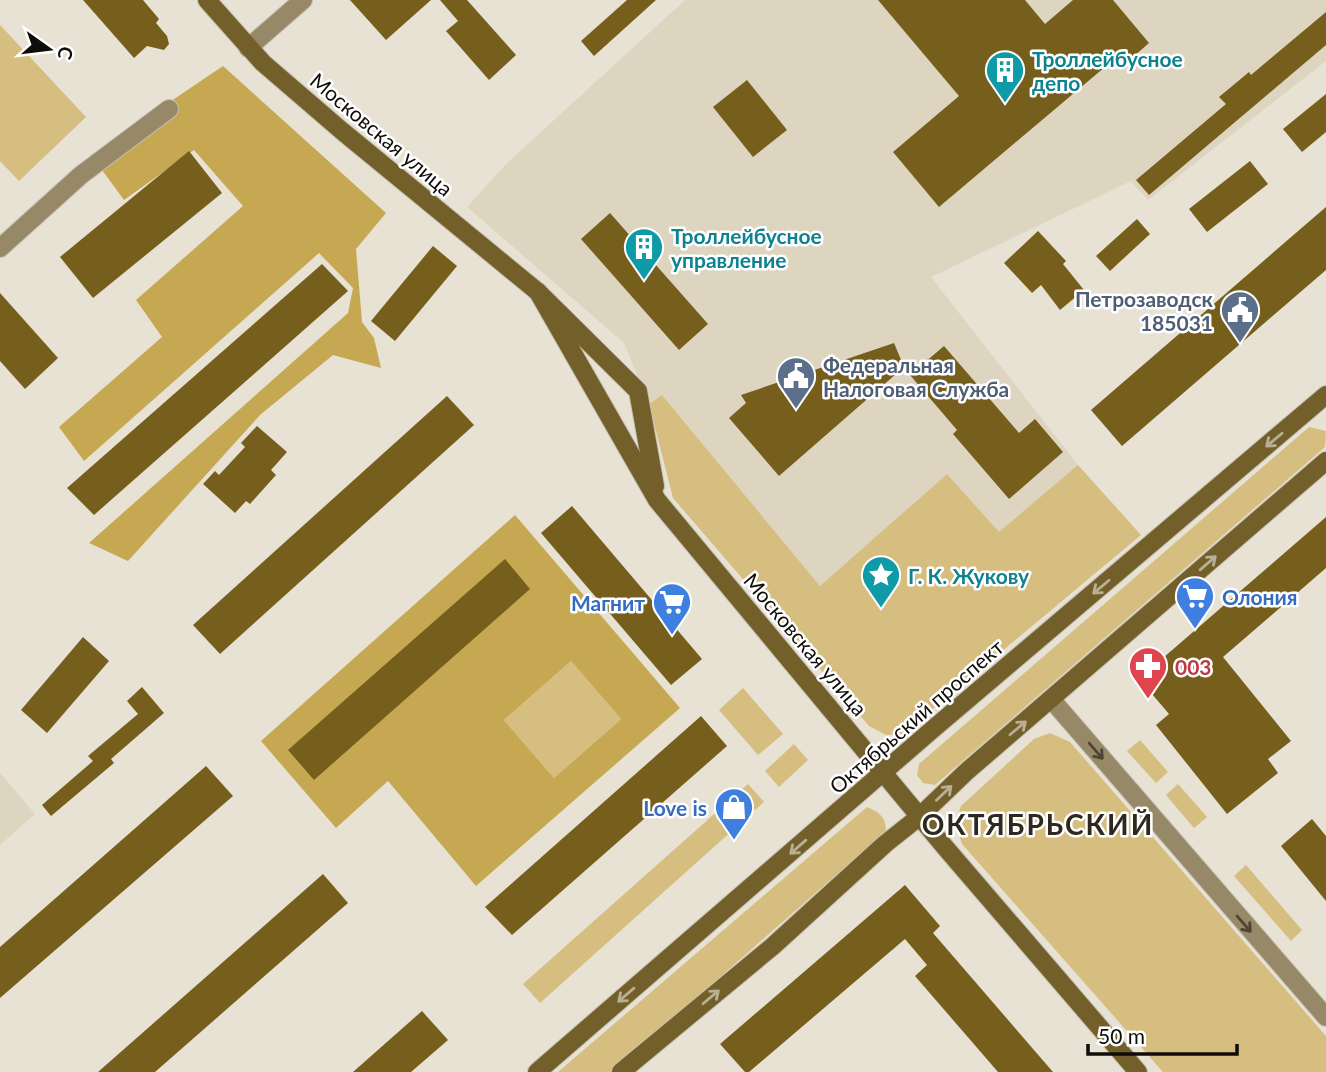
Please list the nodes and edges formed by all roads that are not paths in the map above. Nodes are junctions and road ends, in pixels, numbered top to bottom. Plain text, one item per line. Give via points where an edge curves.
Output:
1 (207, 0) edge
2 (303, 0) edge
3 (248, 48) junction
4 (169, 109) dead end
5 (0, 248) edge
6 (538, 292) junction
7 (1326, 396) edge
8 (1326, 461) edge
9 (657, 500) junction
10 (1051, 699) junction
11 (884, 773) junction
12 (919, 817) junction
13 (1326, 1017) edge
14 (537, 1072) edge
15 (621, 1072) edge
16 (1139, 1072) edge

1 - 3 main road, Московская улица
2 - 3 street
3 - 6 main road, Московская улица
4 - 5 street via 81,175
6 - 9 main road, Московская улица
6 - 9 main road, Московская улица via 638,391
7 -> 11 main road, Октябрьский проспект
10 -> 8 main road
9 - 11 main road, Московская улица
12 -> 10 main road
10 -> 13 street
11 - 12 main road, Московская улица
11 -> 14 main road, Октябрьский проспект
15 -> 12 main road
12 - 16 main road, Московская улица

